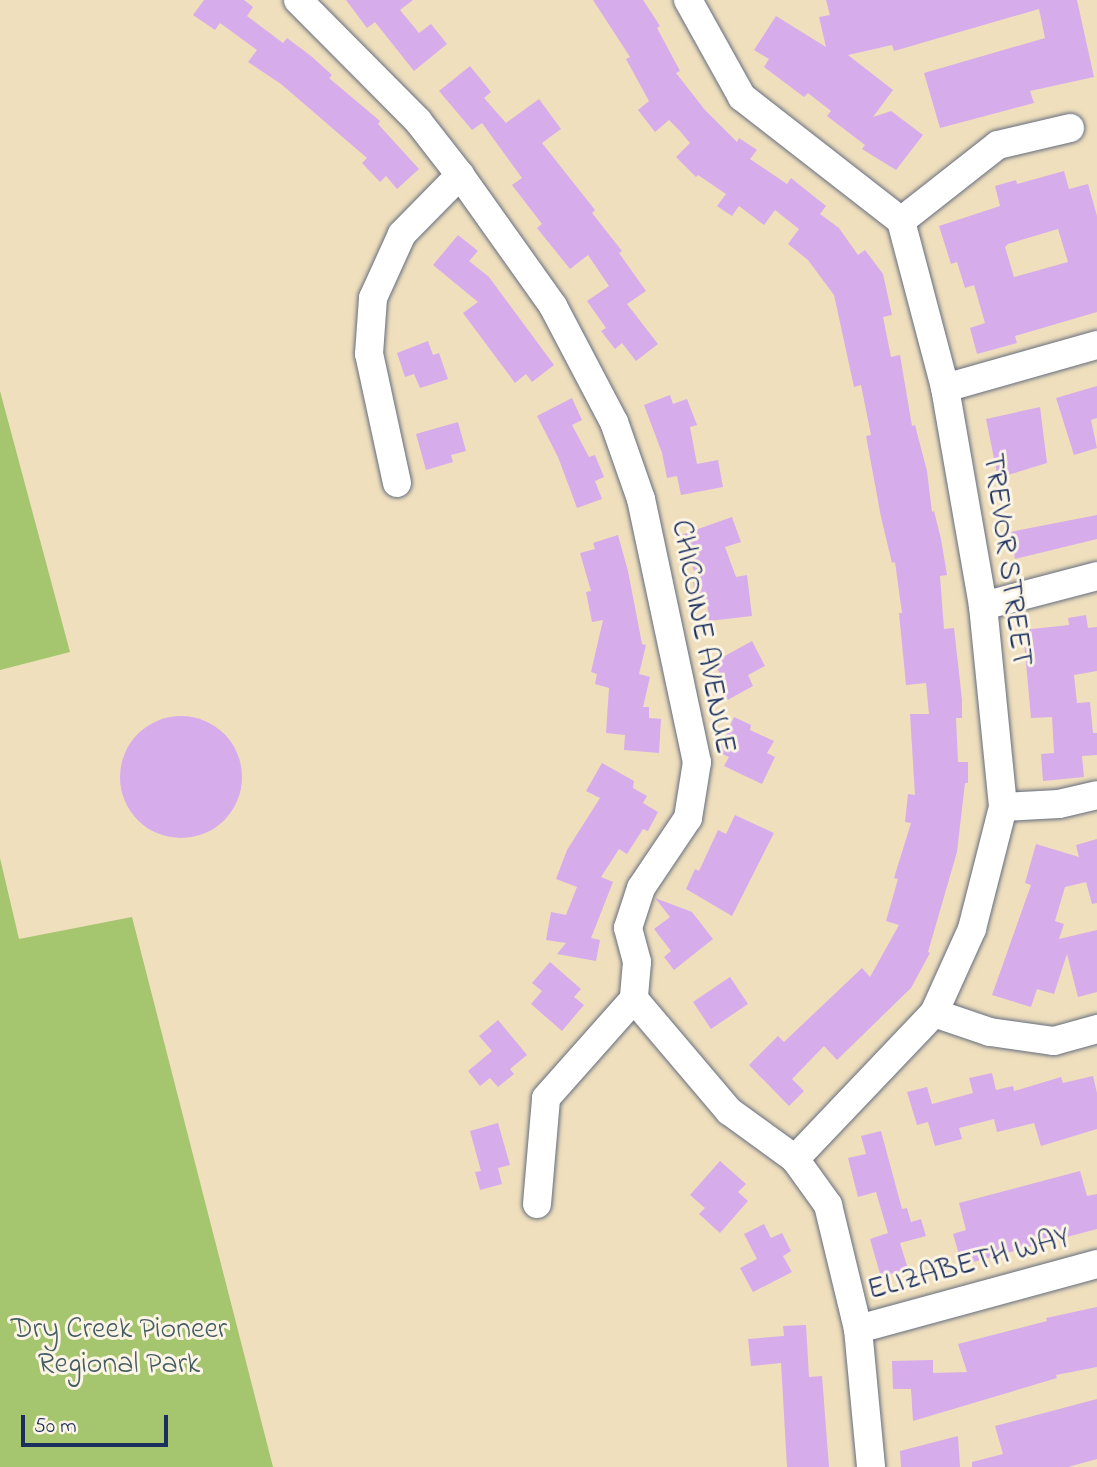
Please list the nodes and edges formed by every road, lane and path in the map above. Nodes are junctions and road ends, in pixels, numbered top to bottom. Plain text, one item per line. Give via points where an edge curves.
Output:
1 (298, 0) edge
2 (692, 1) edge
3 (1070, 128) dead end
4 (460, 175) junction
5 (901, 222) junction
6 (1097, 345) edge
7 (945, 388) junction
8 (397, 484) dead end
9 (1097, 576) edge
10 (983, 606) junction
11 (1097, 795) edge
12 (1003, 807) junction
13 (634, 999) junction
14 (934, 1013) junction
15 (1097, 1029) edge
16 (795, 1159) junction
17 (537, 1204) dead end
18 (1097, 1264) edge
19 (858, 1329) junction
20 (871, 1467) edge

1 - 4 street, CHICOINE AVENUE via 418,121
2 - 5 street via 741,97
3 - 5 street via 998,145
4 - 8 street via 402,234 373,298 369,354
4 - 13 street, CHICOINE AVENUE via 553,306 614,422 644,512 696,762 688,818 641,888 628,928 637,962
5 - 7 street, TREVOR STREET
6 - 7 street
7 - 10 street, TREVOR STREET
9 - 10 street
10 - 12 street, TREVOR STREET
11 - 12 street via 1059,804
12 - 14 street, TREVOR STREET via 972,929
13 - 16 street via 729,1111
13 - 17 street via 546,1098
14 - 15 street via 990,1032 1054,1041
14 - 16 street, TREVOR STREET
16 - 19 street via 828,1205
18 - 19 street, ELIZABETH WAY
19 - 20 street

